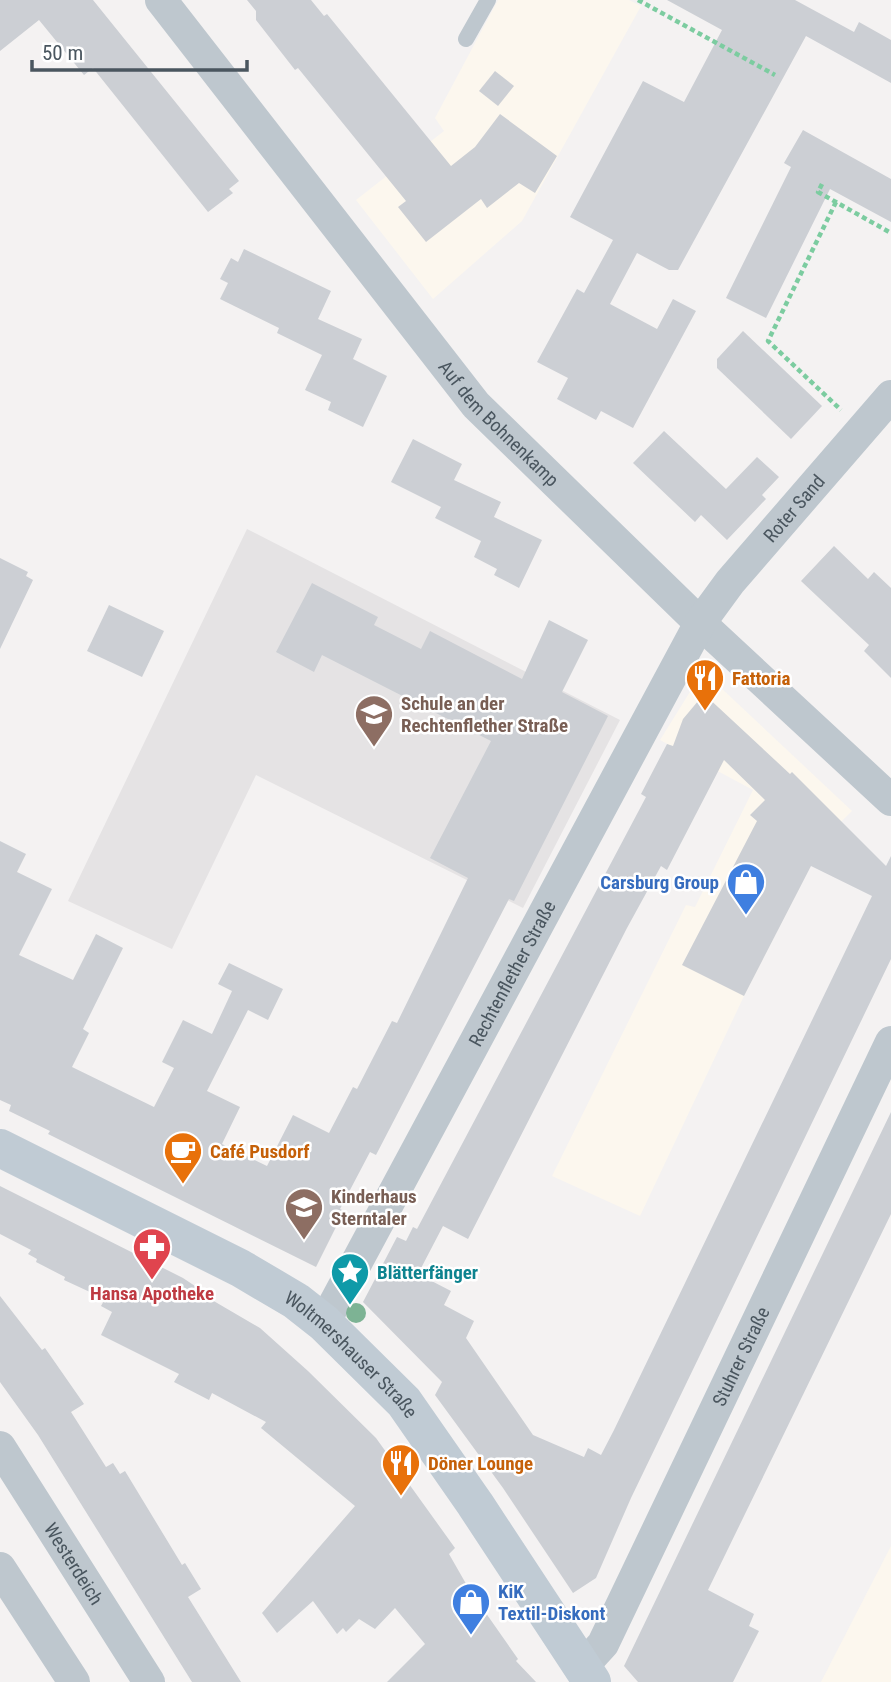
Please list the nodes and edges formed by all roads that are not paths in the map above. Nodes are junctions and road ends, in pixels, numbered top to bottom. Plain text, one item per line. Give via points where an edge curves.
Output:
1 (161, 0) edge
2 (488, 0) edge
3 (466, 39) dead end
4 (891, 396) edge
5 (700, 623) junction
6 (891, 800) edge
7 (891, 1042) edge
8 (0, 1149) edge
9 (324, 1323) junction
10 (0, 1447) edge
11 (0, 1568) edge
12 (587, 1675) edge
13 (74, 1682) edge
14 (149, 1682) edge

1 - 5 street, Auf dem Bohnenkamp via 476,404
2 - 3 lane
4 - 5 street, Roter Sand
5 - 6 street, Auf dem Bohnenkamp
5 - 9 street, Rechtenflether Straße
7 - 12 street, Stuhrer Straße
8 - 9 street, Woltmershauser Straße via 240,1268
9 - 12 street, Woltmershauser Straße via 404,1402
10 - 14 street, Westerdeich
11 - 13 street

